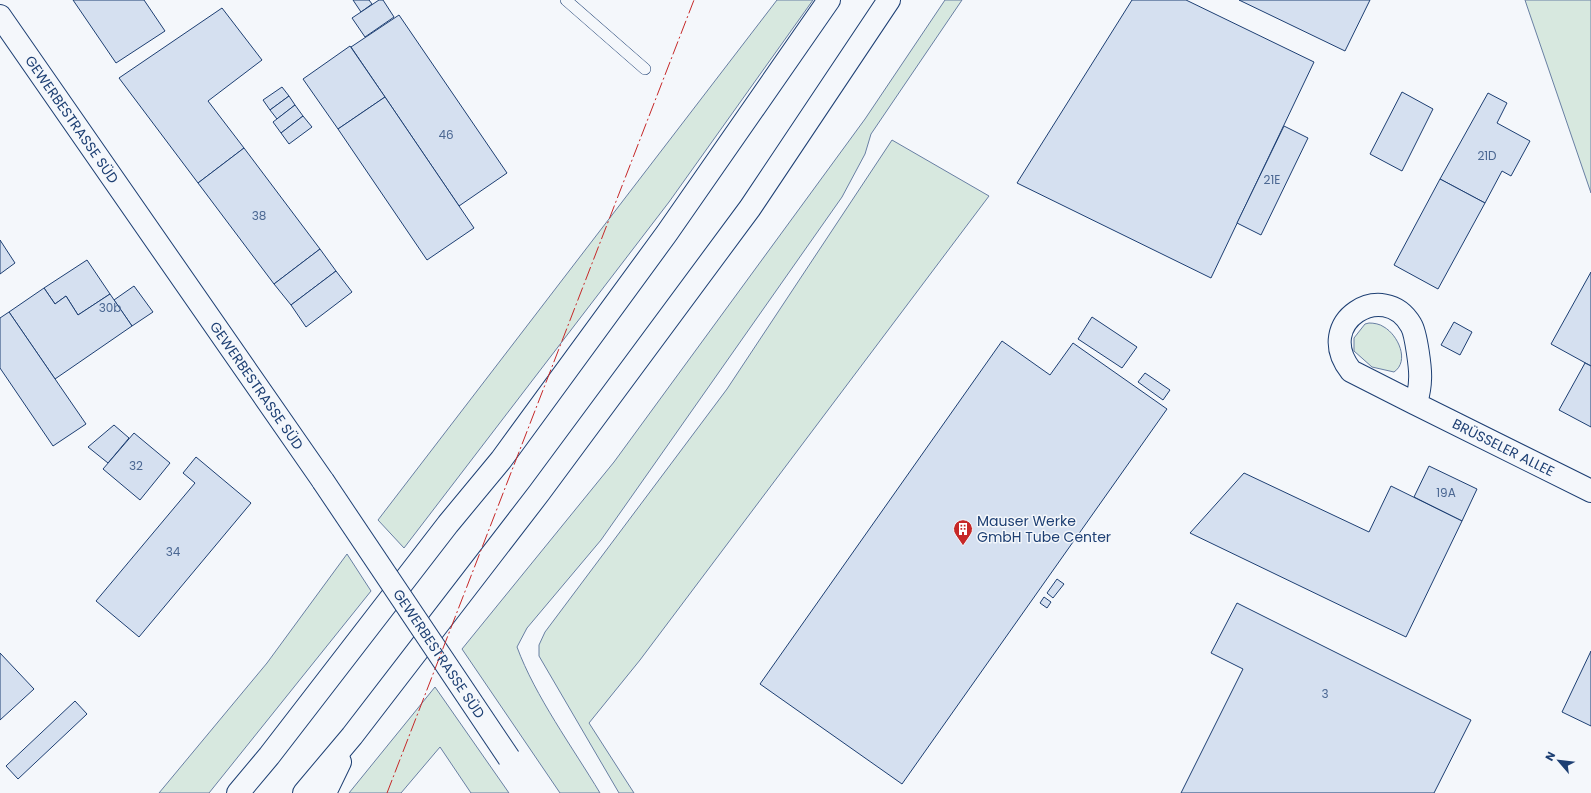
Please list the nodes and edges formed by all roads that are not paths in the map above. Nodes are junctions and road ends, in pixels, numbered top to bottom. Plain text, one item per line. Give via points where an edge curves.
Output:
1 (566, 0) edge
2 (829, 0) edge
3 (889, 0) edge
4 (0, 16) edge
5 (645, 69) dead end
6 (1416, 404) junction
7 (1591, 491) edge
8 (352, 736) junction
9 (509, 758) dead end
10 (238, 793) edge
11 (304, 793) edge
12 (325, 793) edge

1 - 5 lane
2 - 10 main road via 667,233 500,460
3 - 8 main road via 750,208 538,493
4 - 9 main road, GEWERBESTRASSE SÜD, bridge via 323,481
6 - 6 main road, BRÜSSELER ALLEE via 1420,378 1416,337 1412,326 1398,310 1387,306 1365,307 1347,320 1342,330 1340,353 1345,363 1351,371
6 - 7 main road, BRÜSSELER ALLEE
8 - 11 main road
8 - 12 main road

